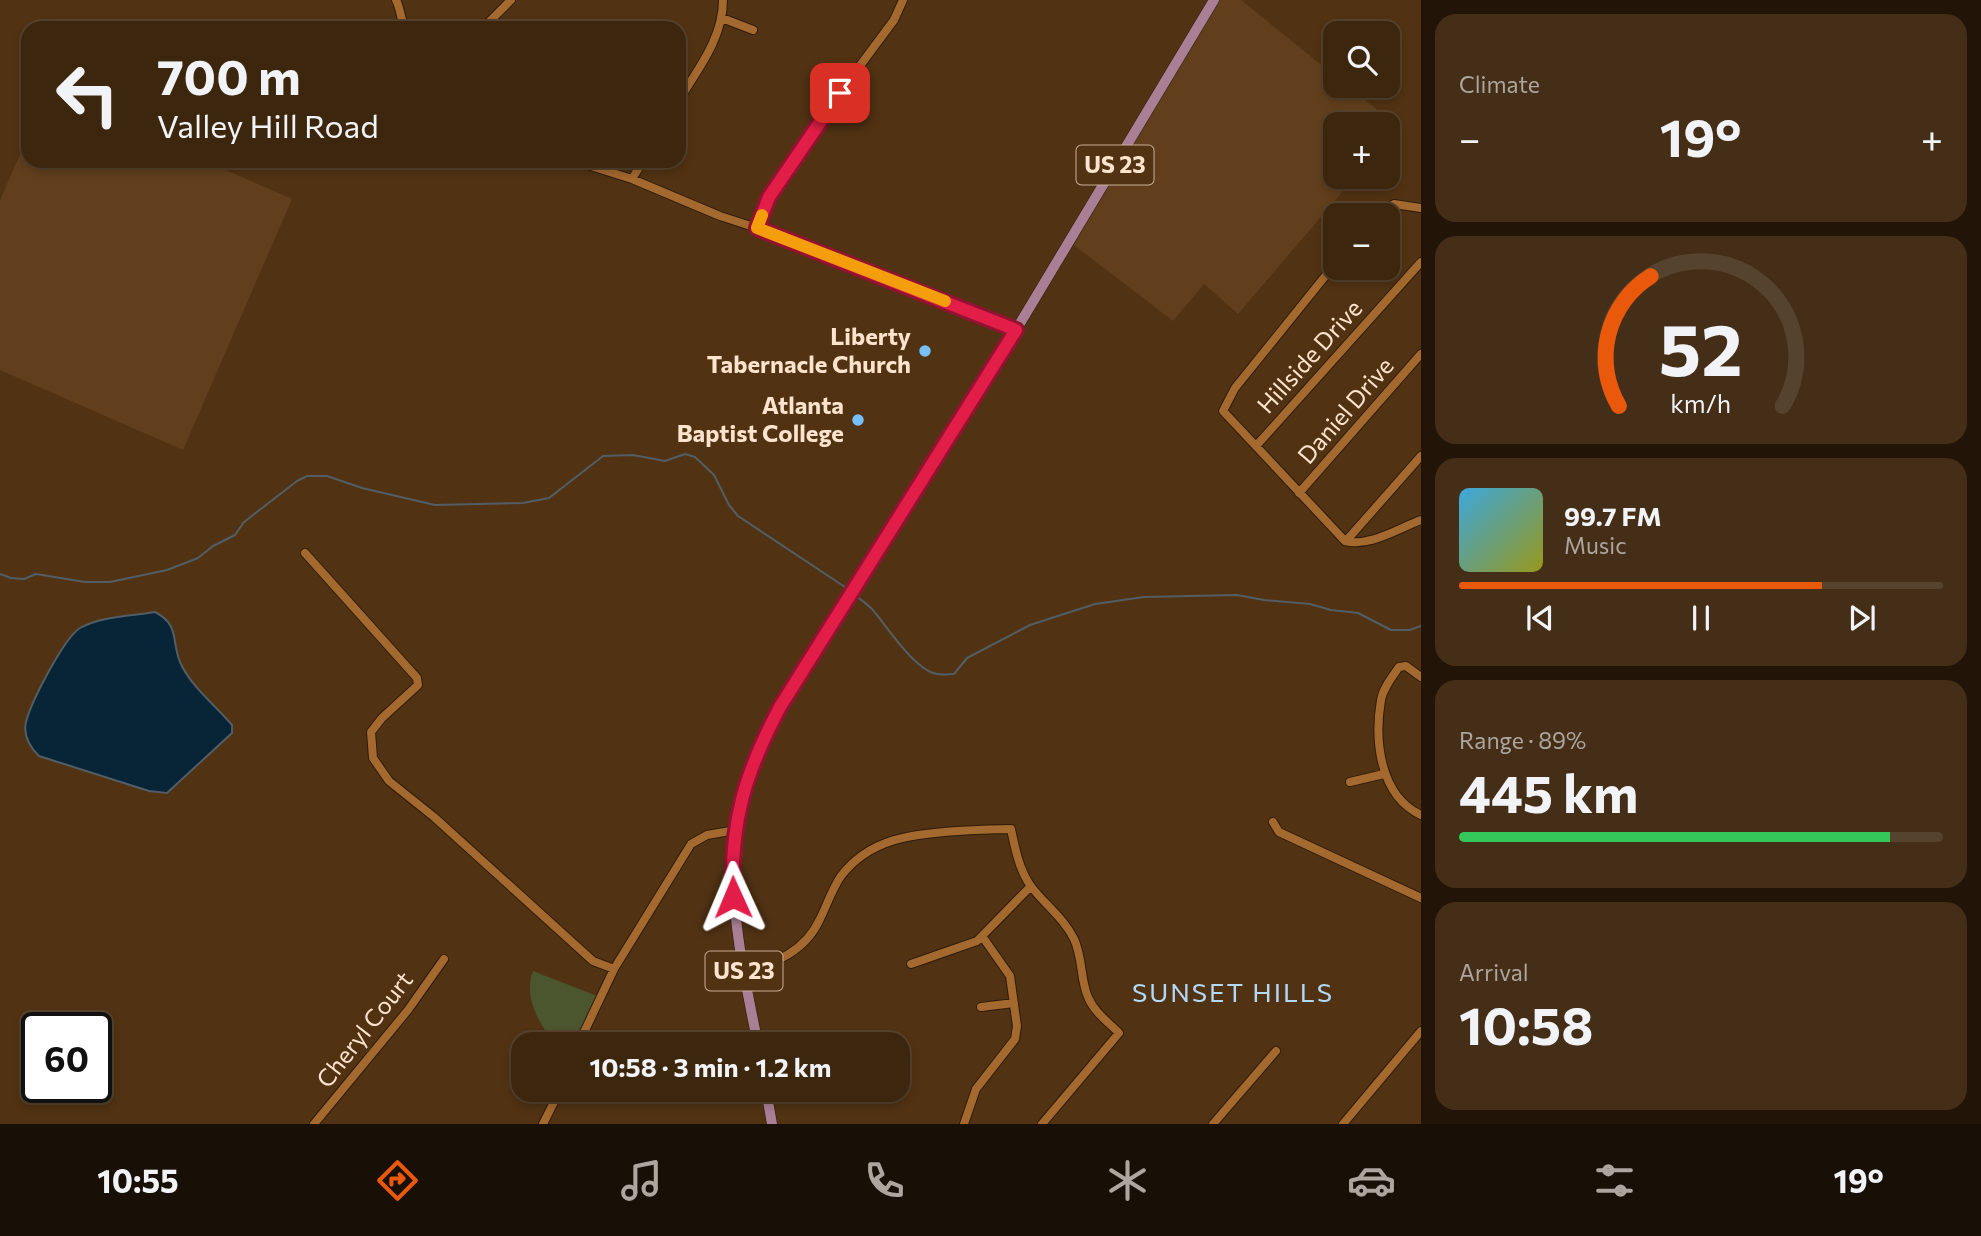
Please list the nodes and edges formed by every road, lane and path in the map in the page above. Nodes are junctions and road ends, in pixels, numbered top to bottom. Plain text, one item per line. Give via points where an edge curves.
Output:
1 (396, 0) edge
2 (510, 0) edge
3 (723, 0) edge
4 (903, 0) edge
5 (1214, 0) edge
6 (722, 19) junction
7 (402, 21) edge
8 (490, 21) edge
9 (753, 30) dead end
10 (686, 89) edge
11 (597, 168) edge
12 (639, 168) edge
13 (632, 179) junction
14 (1400, 205) edge
15 (1421, 208) edge
16 (757, 228) junction
17 (1421, 262) edge
18 (1323, 279) edge
19 (1016, 330) junction
20 (1421, 354) edge
21 (1256, 446) junction
22 (1421, 456) edge
23 (1300, 492) junction
24 (1421, 520) edge
25 (1346, 541) junction
26 (305, 553) dead end
27 (1421, 677) edge
28 (1384, 774) junction
29 (1350, 782) dead end
30 (1421, 815) edge
31 (1273, 822) dead end
32 (736, 830) junction
33 (1031, 886) junction
34 (1421, 898) edge
35 (982, 936) junction
36 (443, 959) dead end
37 (911, 964) dead end
38 (614, 969) junction
39 (744, 973) junction
40 (1014, 1003) junction
41 (981, 1007) dead end
42 (1421, 1031) edge
43 (584, 1032) edge
44 (755, 1032) edge
45 (1276, 1051) dead end
46 (554, 1102) edge
47 (768, 1102) edge
48 (314, 1124) edge
49 (543, 1124) edge
50 (772, 1124) edge
51 (964, 1124) edge
52 (1042, 1124) edge
53 (1213, 1124) edge
54 (1343, 1124) edge

1 - 7 street
2 - 8 street
3 - 6 street
4 - 16 street via 894,20 769,197
5 - 19 main road, US 23
6 - 9 street
6 - 10 street via 711,49
11 - 13 street
12 - 13 street
13 - 16 street
14 - 15 street
16 - 19 street
17 - 21 street, Hillside Drive
18 - 21 street via 1249,370 1223,411
19 - 32 main road, US 23 via 780,707 749,772
20 - 23 street, Daniel Drive
21 - 23 street
22 - 25 street
23 - 25 street
24 - 25 street via 1369,541
26 - 38 street via 417,678 418,685 371,732 373,758 389,781 593,961
27 - 28 street via 1406,666 1399,667 1384,688 1379,736
28 - 29 street
28 - 30 street via 1407,808
31 - 34 street via 1279,832
32 - 38 street via 707,835 691,844
32 - 39 main road, US 23 via 733,897
33 - 35 street
33 - 39 street via 1011,829 917,834 882,844 840,877 812,935 800,947 779,961
33 - 52 street via 1066,924 1092,1006 1119,1033
35 - 37 street
35 - 40 street via 1010,976
36 - 48 street, Cheryl Court via 408,1010
38 - 43 street
39 - 44 main road, US 23
40 - 41 street
40 - 51 street via 1015,1039 976,1089
42 - 54 street
45 - 53 street
46 - 49 street
47 - 50 main road

